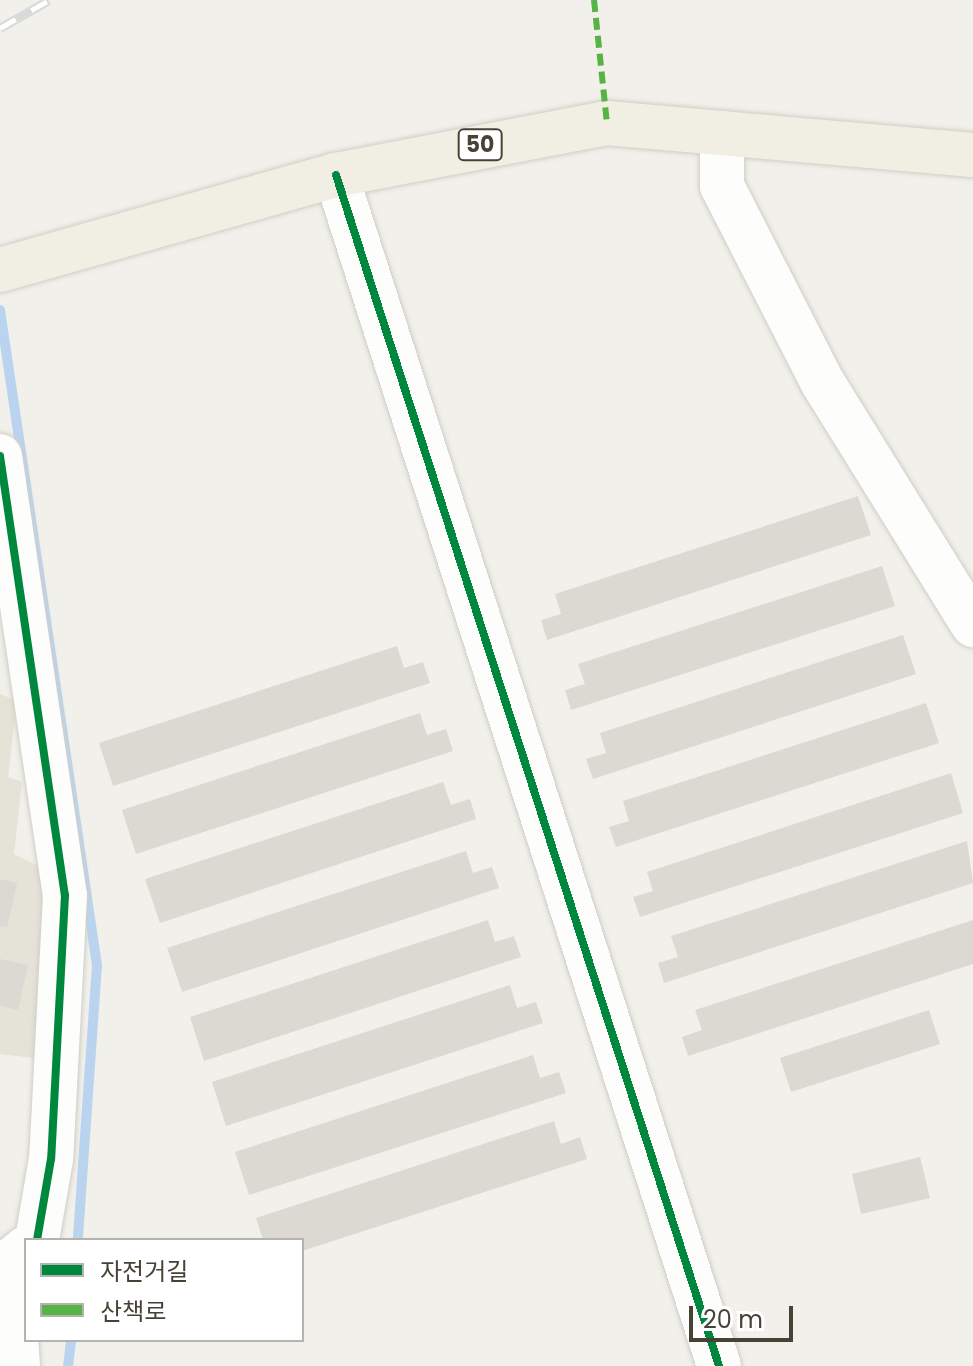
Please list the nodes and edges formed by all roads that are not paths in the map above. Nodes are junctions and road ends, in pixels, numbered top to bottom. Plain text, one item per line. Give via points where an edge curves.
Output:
1 (722, 133) junction
2 (973, 155) edge
3 (336, 175) junction
4 (0, 270) edge
5 (0, 456) edge
6 (973, 625) edge
7 (18, 1252) edge
8 (18, 1366) edge
9 (719, 1366) edge

1 - 2 main road, 50
1 - 3 main road, 50 via 607,123
1 - 6 street via 722,186 823,383
3 - 4 main road, 50
3 - 9 street
5 - 7 street via 65,895 51,1159
7 - 8 street

